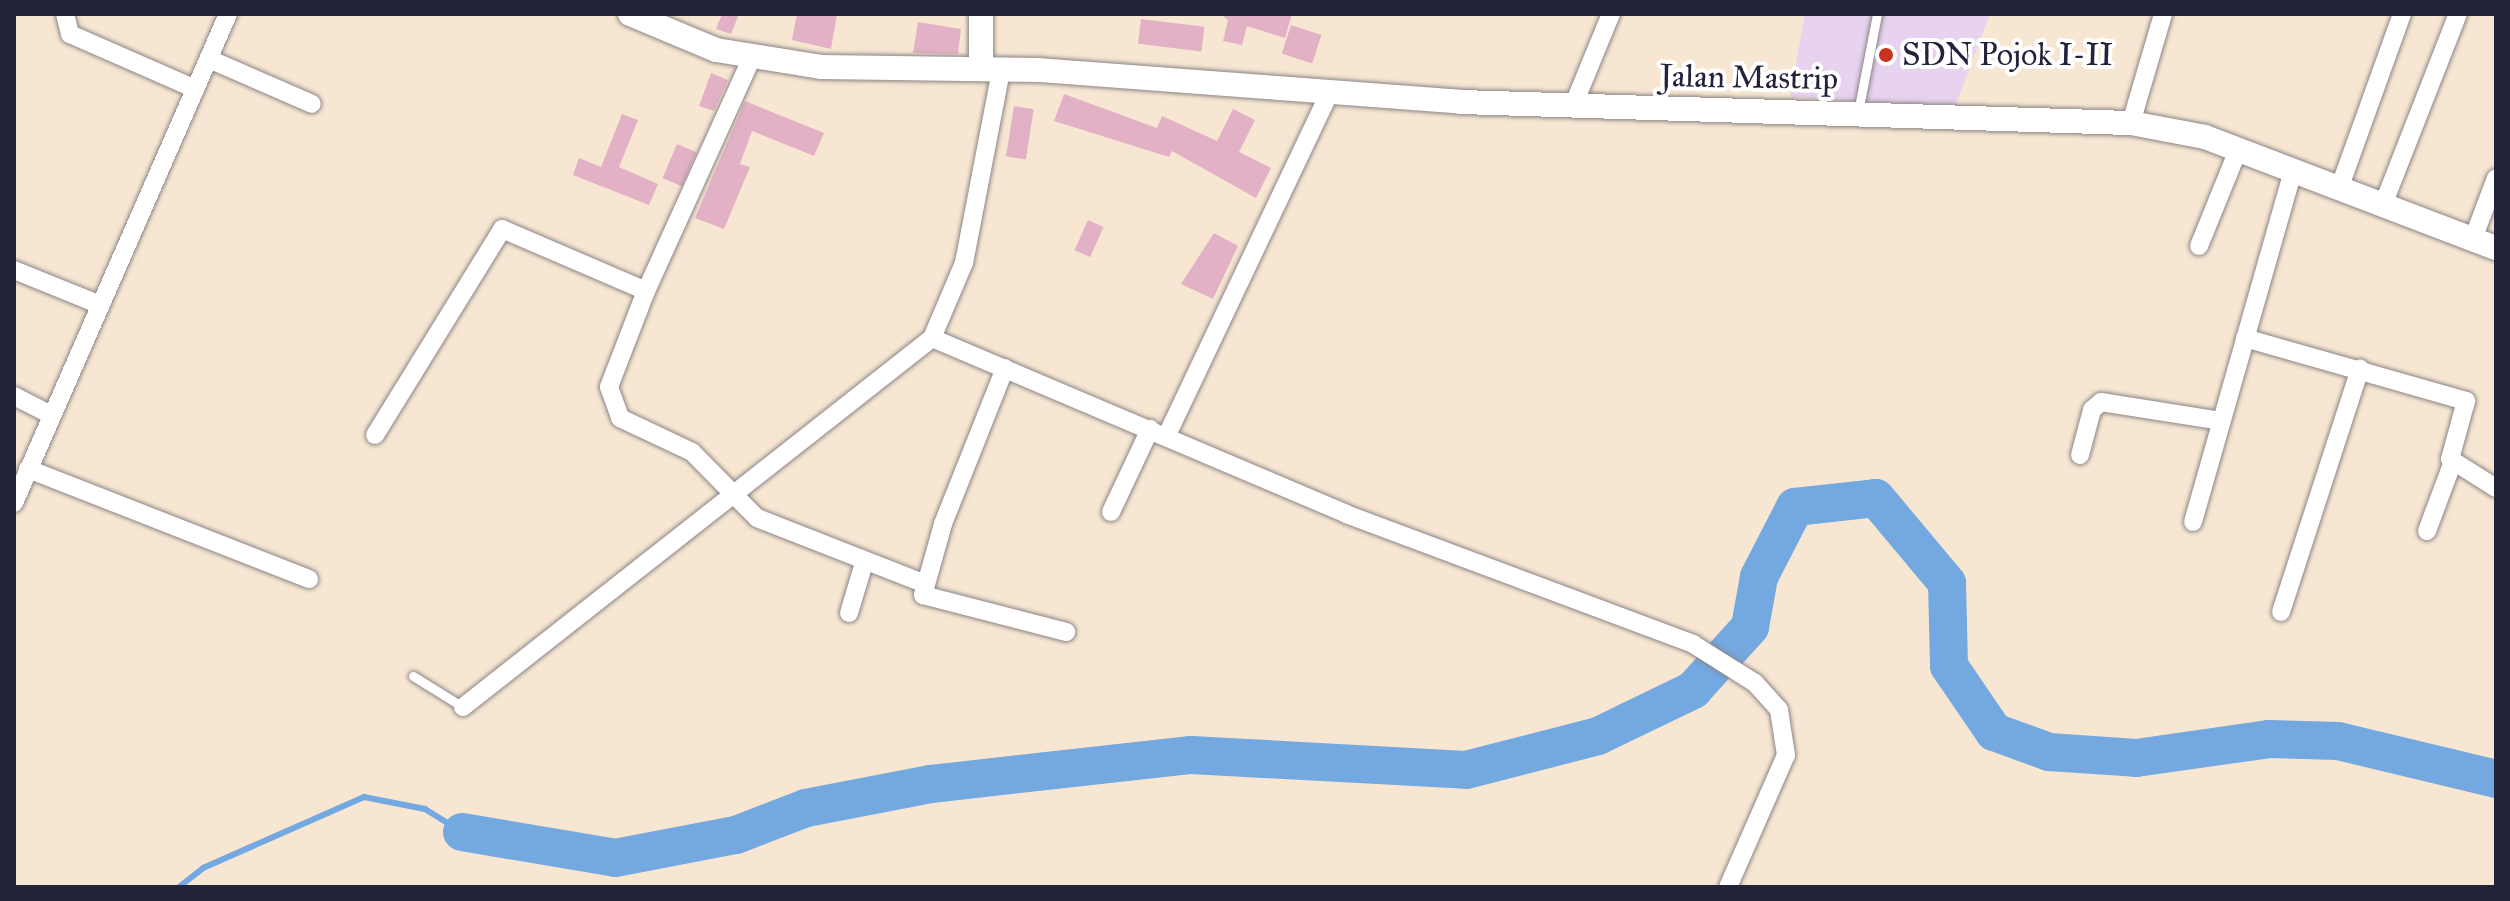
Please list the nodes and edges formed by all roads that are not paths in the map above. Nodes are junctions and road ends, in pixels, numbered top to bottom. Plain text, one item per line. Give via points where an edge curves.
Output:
1 (65, 14) edge
2 (228, 14) edge
3 (630, 14) edge
4 (981, 14) edge
5 (1611, 14) edge
6 (1877, 14) edge
7 (2163, 14) edge
8 (2402, 14) edge
9 (2458, 14) edge
10 (209, 59) junction
11 (751, 59) junction
12 (991, 69) junction
13 (195, 89) junction
14 (1328, 96) junction
15 (312, 104) dead end
16 (1573, 106) junction
17 (1858, 112) junction
18 (2131, 123) junction
19 (2238, 150) junction
20 (2293, 172) junction
21 (2496, 178) edge
22 (2339, 189) junction
23 (2383, 205) junction
24 (2485, 243) edge
25 (2199, 246) dead end
26 (14, 270) edge
27 (646, 291) junction
28 (98, 304) junction
29 (932, 338) junction
30 (2245, 338) junction
31 (1005, 368) junction
32 (2360, 369) junction
33 (14, 396) edge
34 (48, 413) junction
35 (2221, 421) junction
36 (1159, 432) junction
37 (375, 435) dead end
38 (2080, 455) dead end
39 (2452, 464) junction
40 (28, 469) junction
41 (730, 488) junction
42 (2496, 488) edge
43 (14, 503) edge
44 (1111, 512) dead end
45 (2193, 522) dead end
46 (2427, 531) dead end
47 (864, 563) junction
48 (309, 579) dead end
49 (925, 584) junction
50 (2281, 612) dead end
51 (849, 613) dead end
52 (1066, 632) dead end
53 (413, 676) dead end
54 (460, 706) joint
55 (1728, 887) edge

1 - 13 street via 70,34
2 - 10 street
3 - 11 street, Jalan Mastrip
4 - 12 street
5 - 16 street
6 - 17 lane
7 - 18 street
8 - 22 street
9 - 23 street
10 - 13 street
10 - 15 street
11 - 12 street, Jalan Mastrip
11 - 27 street
12 - 14 street, Jalan Mastrip
12 - 29 street via 964,263
13 - 28 street
14 - 16 street, Jalan Mastrip
14 - 36 street
16 - 17 street, Jalan Mastrip
17 - 18 street, Jalan Mastrip
18 - 19 street, Jalan Mastrip
19 - 20 street, Jalan Mastrip
19 - 25 street
20 - 22 street, Jalan Mastrip
20 - 30 street
21 - 24 street
22 - 23 street, Jalan Mastrip
23 - 24 street, Jalan Mastrip
26 - 28 street
27 - 37 street via 497,231
27 - 41 street via 609,387 610,403 620,418 692,452
28 - 34 street
29 - 31 street
29 - 41 street
30 - 32 street
30 - 35 street
31 - 36 street
31 - 49 street
32 - 39 street via 2466,401
32 - 50 street
33 - 34 street
34 - 40 street
35 - 38 street via 2101,402 2092,410
35 - 45 street
36 - 44 street
36 - 55 street via 1346,514 1693,644 1755,683 1779,710 1786,755
39 - 42 street
39 - 46 street
40 - 43 street
40 - 48 street
41 - 47 street via 757,518
41 - 54 street
47 - 49 street
47 - 51 street
49 - 52 street via 928,600
53 - 54 lane

